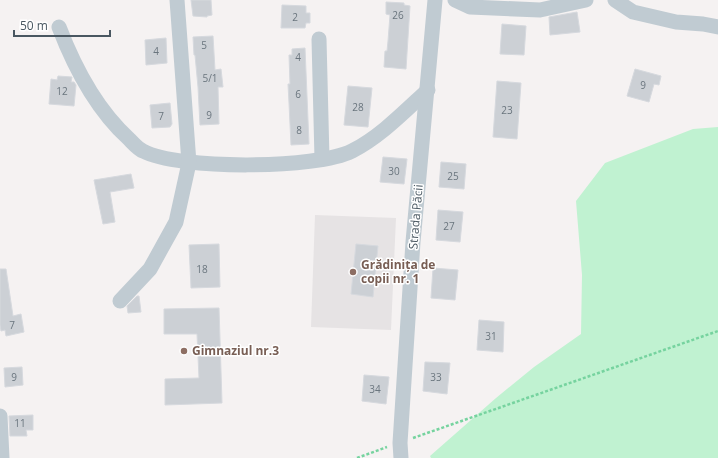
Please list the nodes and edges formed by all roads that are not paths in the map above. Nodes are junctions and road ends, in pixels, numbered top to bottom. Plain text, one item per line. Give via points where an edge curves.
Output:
1 (177, 0) edge
2 (435, 0) edge
3 (454, 0) edge
4 (586, 0) edge
5 (615, 0) edge
6 (718, 27) edge
7 (59, 28) dead end
8 (319, 39) dead end
9 (428, 90) junction
10 (322, 159) junction
11 (189, 163) junction
12 (120, 301) dead end
13 (0, 416) edge
14 (2, 458) edge
15 (401, 458) edge

1 - 11 street
2 - 9 street, Strada Păcii
3 - 4 street via 470,7 540,10
5 - 6 street via 633,12 676,22
7 - 11 street via 87,88 115,126 142,151
8 - 10 street
9 - 10 street via 369,141 352,151
9 - 15 street, Strada Păcii via 413,242
10 - 11 street via 279,165
11 - 12 street via 176,222 150,269
13 - 14 street

